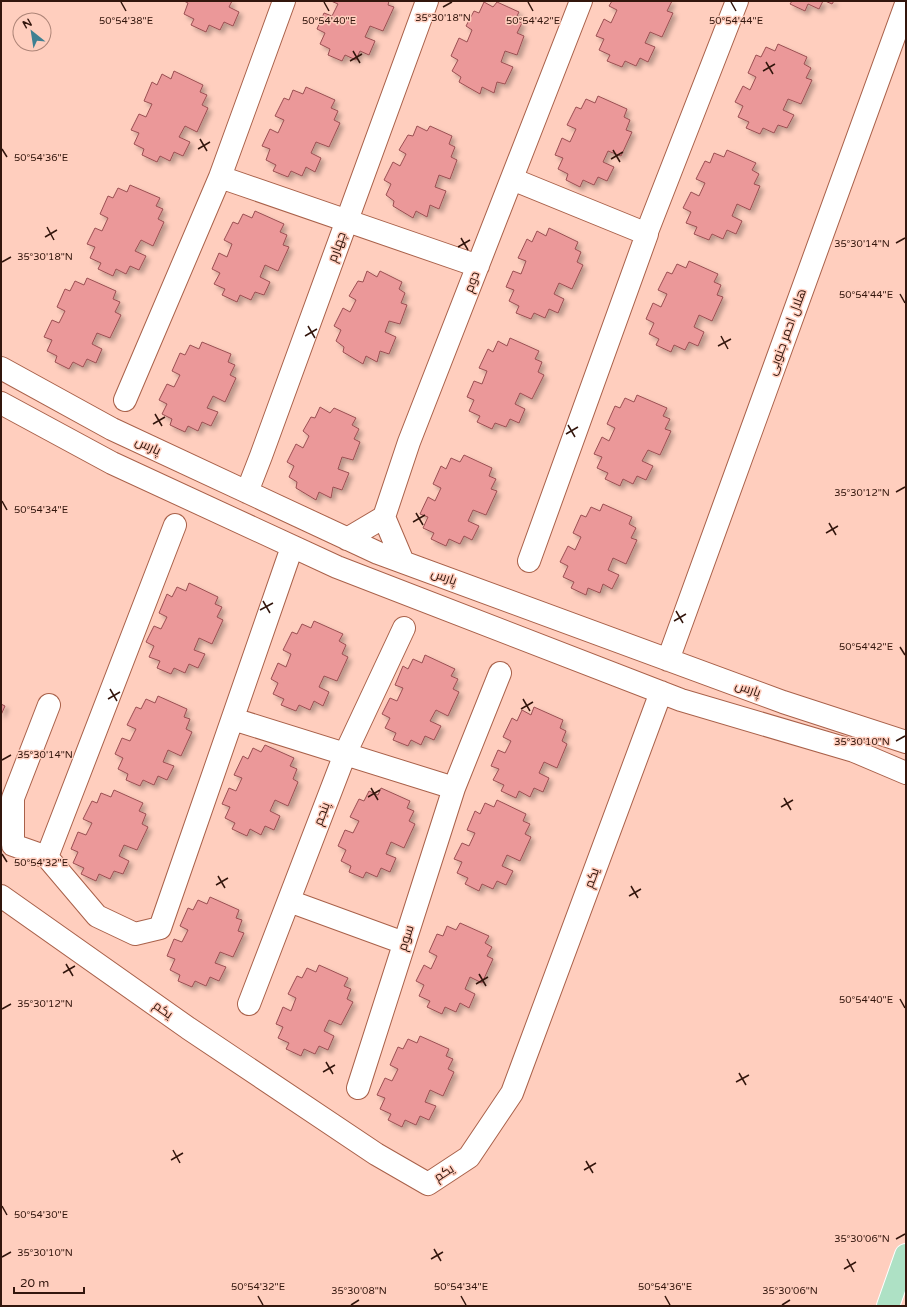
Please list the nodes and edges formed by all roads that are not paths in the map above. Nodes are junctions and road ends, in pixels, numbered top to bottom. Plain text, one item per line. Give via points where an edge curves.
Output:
1 (284, 1) edge
2 (427, 1) edge
3 (581, 1) edge
4 (737, 1) edge
5 (906, 4) edge
6 (220, 177) junction
7 (512, 179) junction
8 (347, 220) junction
9 (645, 237) junction
10 (478, 266) junction
11 (10, 373) edge
12 (125, 400) dead end
13 (3, 409) edge
14 (247, 492) junction
15 (384, 517) junction
16 (175, 525) dead end
17 (347, 539) junction
18 (292, 547) junction
19 (529, 561) dead end
20 (403, 562) junction
21 (404, 628) dead end
22 (668, 660) junction
23 (500, 672) dead end
24 (661, 692) junction
25 (49, 705) dead end
26 (233, 719) junction
27 (906, 742) edge
28 (345, 754) junction
29 (906, 773) edge
30 (454, 788) junction
31 (47, 857) junction
32 (1, 896) edge
33 (289, 902) junction
34 (404, 943) junction
35 (249, 1004) dead end
36 (358, 1088) dead end
37 (906, 1255) edge
38 (888, 1306) edge

1 - 6 street
2 - 8 street, چهارم
3 - 7 street, دوم
4 - 9 street
5 - 22 street, هلال احمر جنوبی
6 - 8 street
6 - 12 street
7 - 9 street via 647,234
7 - 10 street, دوم
8 - 10 street
8 - 14 street, چهارم
9 - 19 street
10 - 15 street, دوم via 409,442
11 - 13 street
11 - 14 street, پارس via 112,430
13 - 18 street
14 - 17 street, پارس
15 - 17 street
15 - 20 street
16 - 31 street
17 - 20 street, پارس
18 - 24 street via 344,570
18 - 26 street
20 - 22 street, پارس
21 - 28 street, پنجم
22 - 27 street, پارس via 783,702
23 - 30 street, سوم
24 - 29 street via 854,751
24 - 32 street, یکم via 512,1092 469,1158 428,1184 376,1154 201,1036
25 - 31 street via 13,798 13,845
26 - 28 street
26 - 31 street via 160,928 136,934 97,916
28 - 30 street
28 - 33 street, پنجم
30 - 34 street, سوم
33 - 34 street
33 - 35 street, پنجم
34 - 36 street, سوم
37 - 38 main road

